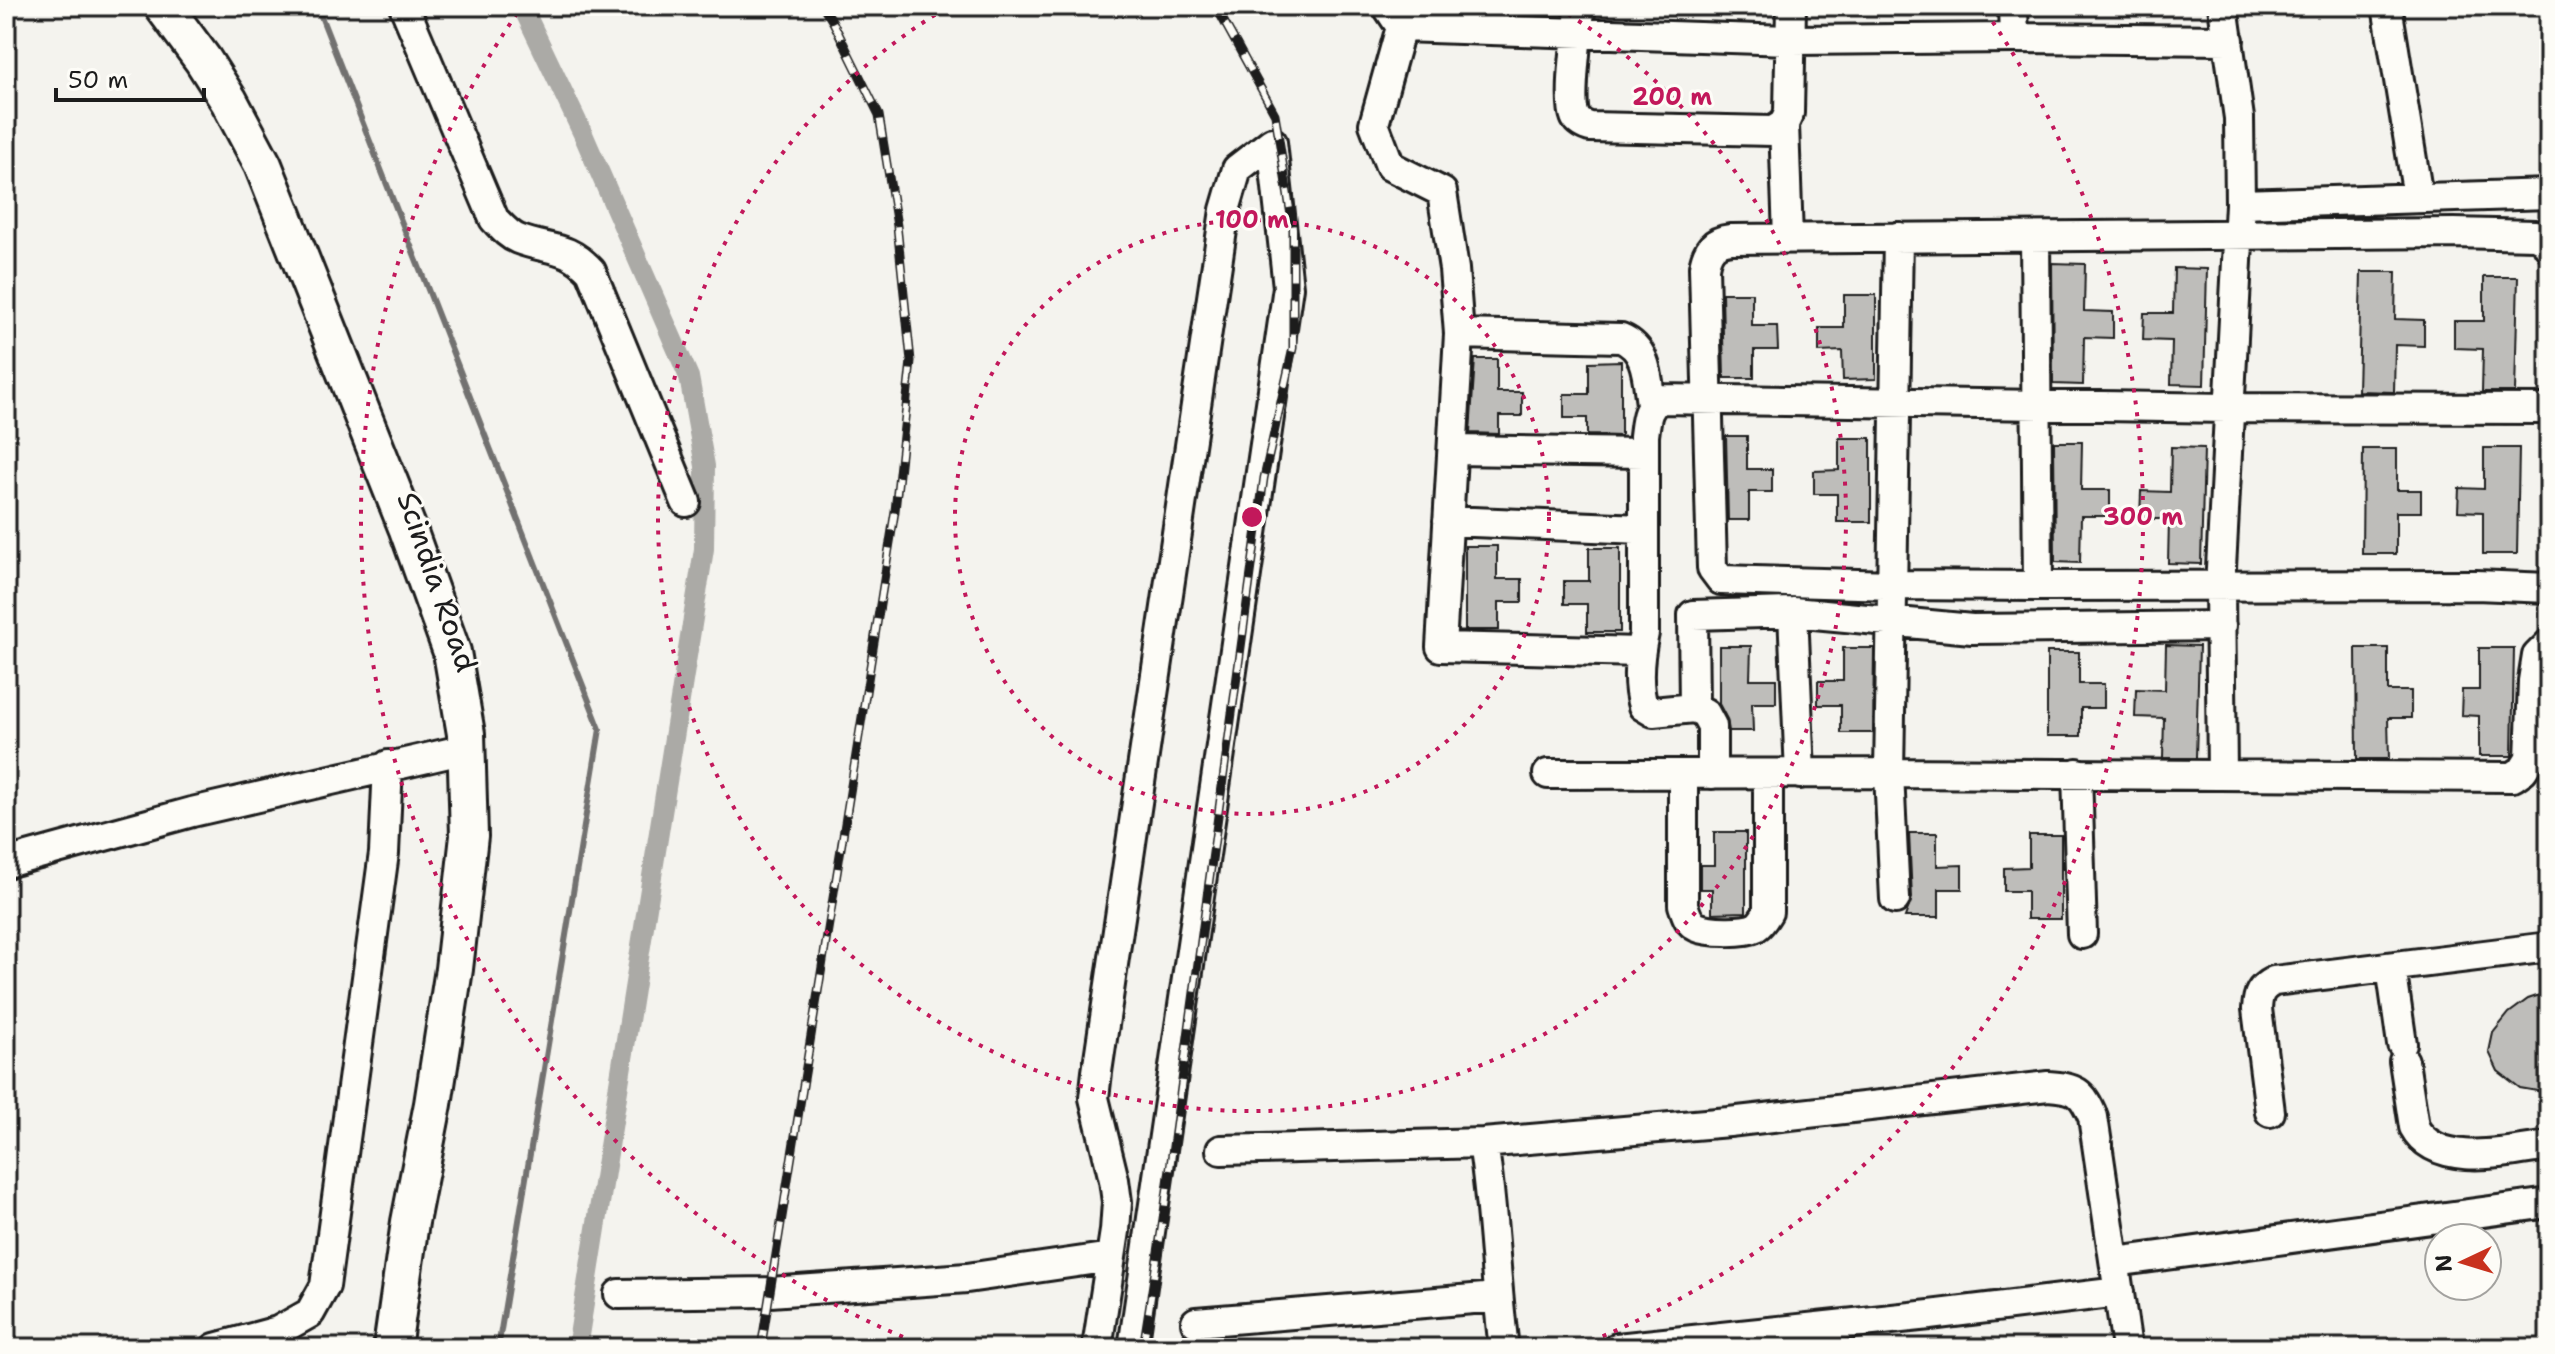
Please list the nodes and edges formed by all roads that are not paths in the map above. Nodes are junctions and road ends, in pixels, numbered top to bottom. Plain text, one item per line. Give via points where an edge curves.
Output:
1 (163, 6) edge
2 (180, 6) edge
3 (404, 6) edge
4 (1791, 6) edge
5 (2013, 6) edge
6 (2223, 6) edge
7 (2387, 6) edge
8 (1394, 17) edge
9 (1579, 20) edge
10 (2014, 38) junction
11 (1792, 40) junction
12 (2229, 40) junction
13 (1784, 124) junction
14 (2549, 194) edge
15 (2418, 197) junction
16 (2240, 204) junction
17 (1898, 237) junction
18 (2035, 237) junction
19 (2237, 237) junction
20 (1788, 238) junction
21 (2549, 247) edge
22 (1459, 334) junction
23 (1709, 398) junction
24 (1895, 401) junction
25 (2037, 403) junction
26 (1651, 404) junction
27 (2228, 408) junction
28 (2549, 409) edge
29 (1454, 450) junction
30 (1643, 453) junction
31 (686, 502) dead end
32 (1448, 521) junction
33 (1642, 529) junction
34 (1893, 585) junction
35 (2038, 586) junction
36 (2220, 587) junction
37 (2549, 588) edge
38 (1793, 612) junction
39 (1890, 621) junction
40 (2221, 626) junction
41 (2549, 644) edge
42 (1640, 652) junction
43 (1694, 708) junction
44 (466, 749) junction
45 (2539, 759) edge
46 (388, 765) junction
47 (1889, 773) junction
48 (2077, 773) junction
49 (1548, 774) dead end
50 (1683, 774) junction
51 (1712, 774) junction
52 (1768, 774) junction
53 (1800, 774) junction
54 (2222, 774) junction
55 (6, 863) edge
56 (1895, 899) dead end
57 (2082, 934) dead end
58 (2549, 947) edge
59 (2391, 967) junction
60 (2270, 1112) dead end
61 (1483, 1143) junction
62 (2549, 1146) edge
63 (1221, 1150) dead end
64 (2549, 1203) edge
65 (1111, 1257) junction
66 (2115, 1262) junction
67 (2119, 1292) junction
68 (619, 1294) dead end
69 (1497, 1297) junction
70 (1196, 1322) dead end
71 (215, 1348) edge
72 (392, 1348) edge
73 (406, 1348) edge
74 (1097, 1348) edge
75 (1133, 1348) edge
76 (1504, 1348) edge
77 (1617, 1348) edge
78 (2127, 1348) edge

1 - 44 main road via 229,101 284,215 452,652
2 - 73 main road, Scindia Road via 238,91 282,172 455,617 471,678 481,761 482,845 458,1035
3 - 31 street via 494,219 517,238 562,250 591,271
4 - 11 street
5 - 10 street
6 - 12 street
7 - 15 street
8 - 9 street
8 - 22 street via 1374,124 1390,166 1442,192
9 - 11 street
9 - 13 street via 1573,103 1582,124 1773,131
10 - 11 street
10 - 12 street
11 - 13 street
12 - 16 street via 2239,118
13 - 20 street
14 - 15 street
15 - 16 street
16 - 19 street
17 - 18 street
17 - 20 street
17 - 24 street
18 - 19 street
18 - 25 street
19 - 21 street via 2535,235
19 - 27 street
20 - 23 street via 1719,240 1706,255
22 - 26 street via 1621,338 1641,353
22 - 29 street
23 - 24 street
23 - 26 street via 1660,399
23 - 34 street via 1712,568 1721,580
24 - 25 street
24 - 34 street
25 - 27 street
25 - 35 street
26 - 30 street
27 - 28 street
27 - 36 street
29 - 30 street
29 - 32 street
30 - 33 street
32 - 33 street
32 - 42 street via 1441,647
33 - 42 street
34 - 35 street
34 - 39 street
35 - 36 street
36 - 37 street
36 - 40 street
38 - 39 street
38 - 43 street via 1693,615
38 - 53 street
39 - 40 street via 1972,629
39 - 47 street
40 - 54 street
41 - 45 street via 2537,656 2533,681
42 - 43 street via 1643,706 1653,712
43 - 51 street via 1705,713 1712,726
44 - 46 street
44 - 72 main road via 469,836 454,969
45 - 54 street via 2513,777 2499,778
46 - 55 street
46 - 71 street via 384,853 325,1286 310,1313 278,1331
47 - 48 street
47 - 53 street
47 - 56 street
48 - 54 street
48 - 57 street
49 - 50 street
50 - 51 street
50 - 52 street via 1683,905 1697,927 1722,931 1757,927 1768,912
51 - 52 street
52 - 53 street
58 - 59 street
59 - 60 street via 2263,986 2257,1009
59 - 62 street via 2419,1137 2443,1151 2485,1155
61 - 63 street
61 - 66 street via 2048,1086 2072,1088 2086,1100 2093,1117
61 - 69 street
64 - 66 street
65 - 68 street via 967,1278 770,1292
65 - 74 street
65 - 75 street via 1117,1202 1094,1098 1097,1072 1225,210 1237,169 1272,142 1288,287
66 - 67 street
67 - 77 street
67 - 78 street
69 - 70 street
69 - 76 street

